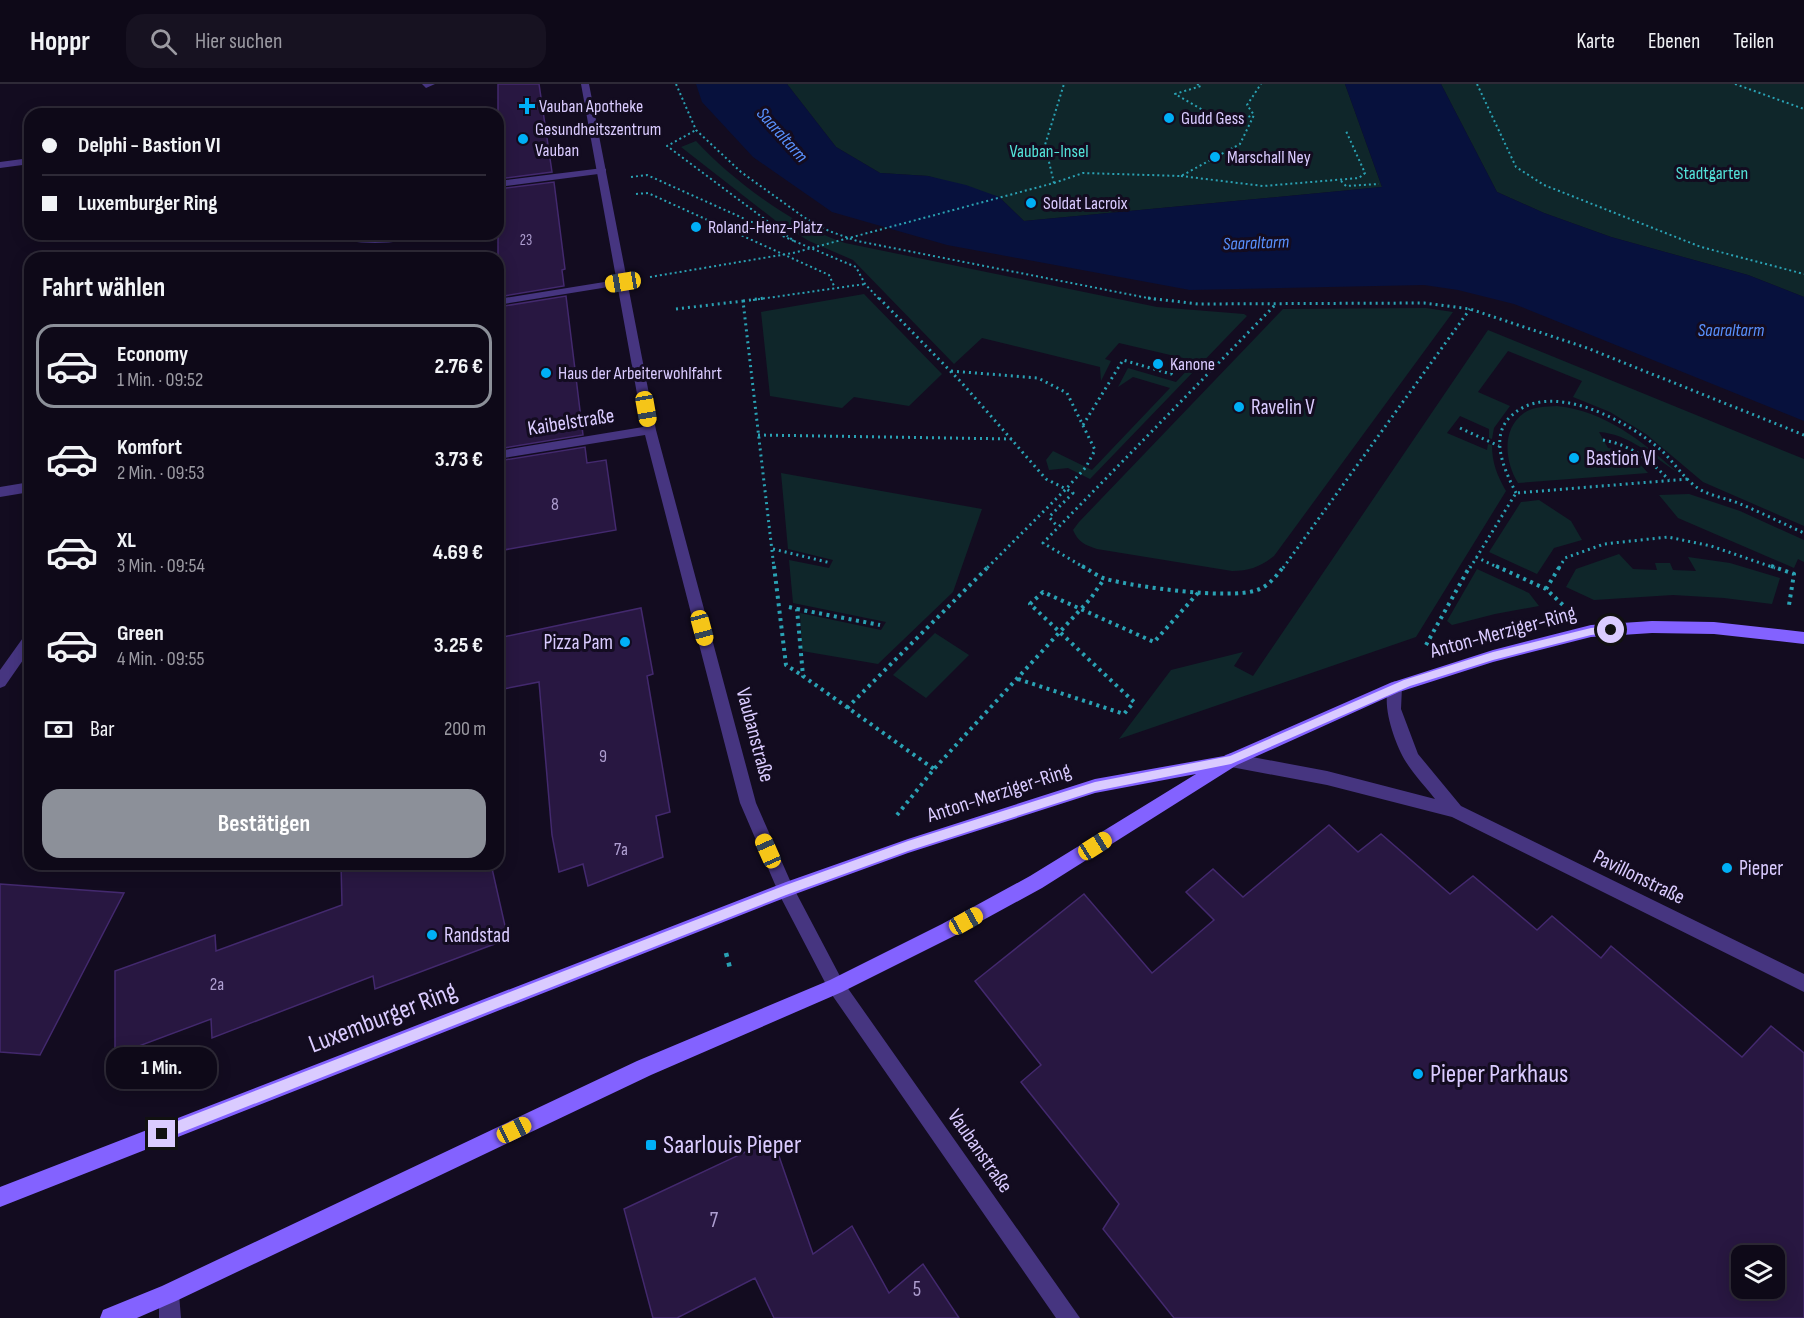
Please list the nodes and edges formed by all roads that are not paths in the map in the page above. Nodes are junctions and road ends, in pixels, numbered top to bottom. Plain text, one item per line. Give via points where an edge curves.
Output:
1 (431, 84) edge
2 (585, 84) edge
3 (426, 85) edge
4 (24, 162) edge
5 (0, 165) edge
6 (604, 175) junction
7 (504, 183) edge
8 (623, 282) junction
9 (504, 301) edge
10 (650, 430) junction
11 (504, 454) edge
12 (24, 488) edge
13 (0, 492) edge
14 (1804, 638) edge
15 (24, 648) edge
16 (0, 682) edge
17 (1401, 685) junction
18 (1231, 760) junction
19 (1455, 811) junction
20 (786, 890) junction
21 (1804, 983) edge
22 (836, 986) junction
23 (0, 1197) edge
24 (169, 1294) junction
25 (111, 1318) edge
26 (170, 1318) edge
27 (1069, 1318) edge

1 - 3 street
2 - 6 street, Vaubanstraße
4 - 5 street
6 - 7 street
6 - 8 street, Vaubanstraße
8 - 9 street
8 - 10 street, Vaubanstraße
10 - 11 street, Kaibelstraße
10 - 20 street, Vaubanstraße via 748,803
12 - 13 street
14 - 17 street, Anton-Merziger-Ring via 1714,628 1591,631
15 - 16 street
17 - 18 street, Anton-Merziger-Ring
17 - 19 street, Pavillonstraße via 1393,709 1412,758
18 - 19 street, Pavillonstraße via 1328,778
18 - 20 street, Anton-Merziger-Ring via 1095,786 916,843
18 - 22 street, Anton-Merziger-Ring via 1036,882
19 - 21 street, Pavillonstraße
20 - 22 street, Vaubanstraße
20 - 23 street, Luxemburger Ring
22 - 24 street via 644,1068
22 - 27 street, Vaubanstraße
24 - 25 street
24 - 26 street

